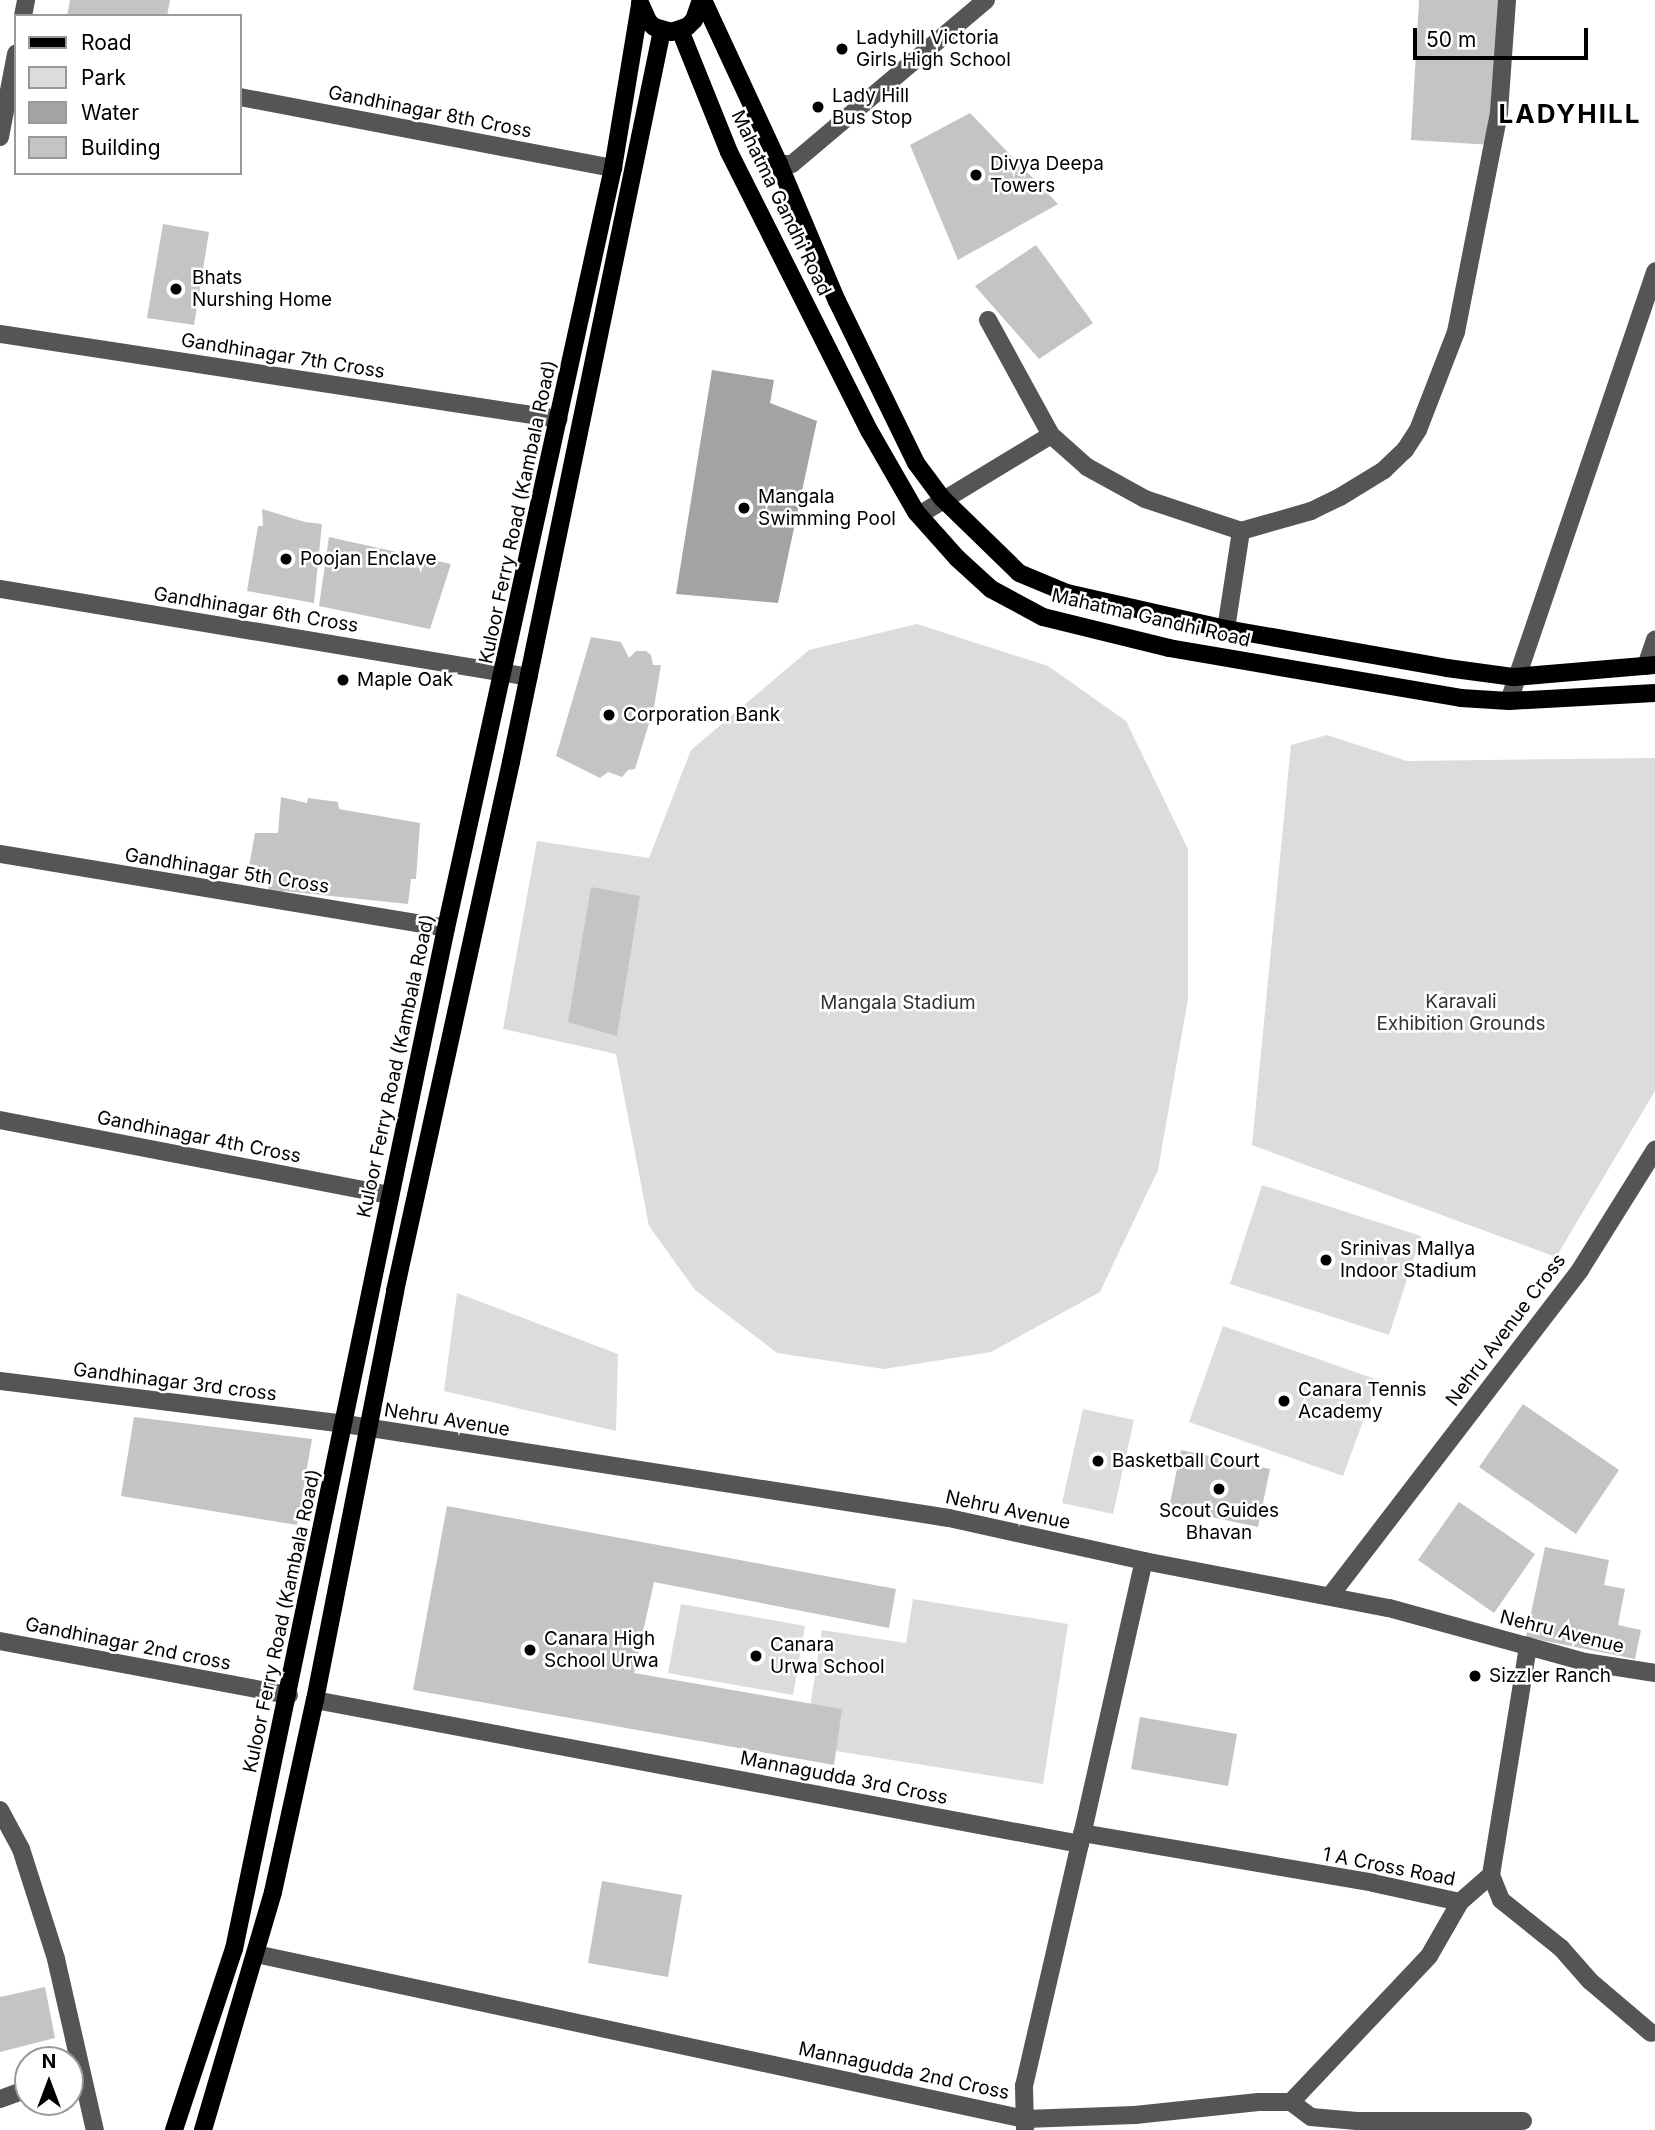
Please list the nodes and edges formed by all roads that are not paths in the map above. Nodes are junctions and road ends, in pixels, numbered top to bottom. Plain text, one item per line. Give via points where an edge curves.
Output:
1 (702, 0) edge
2 (986, 0) edge
3 (1507, 0) edge
4 (640, 3) edge
5 (671, 30) junction
6 (14, 64) edge
7 (242, 97) edge
8 (0, 137) edge
9 (779, 164) junction
10 (613, 168) junction
11 (1655, 271) edge
12 (988, 320) dead end
13 (0, 334) edge
14 (559, 419) junction
15 (1051, 435) junction
16 (942, 498) junction
17 (919, 515) junction
18 (1241, 531) junction
19 (0, 589) edge
20 (1226, 629) junction
21 (1655, 640) edge
22 (1651, 666) edge
23 (505, 673) junction
24 (529, 677) junction
25 (1514, 677) junction
26 (1655, 693) edge
27 (1508, 701) junction
28 (0, 855) edge
29 (446, 928) junction
30 (0, 1120) edge
31 (1655, 1150) edge
32 (390, 1195) junction
33 (0, 1381) edge
34 (345, 1424) junction
35 (368, 1429) junction
36 (1144, 1562) junction
37 (1330, 1596) junction
38 (0, 1641) edge
39 (1528, 1646) junction
40 (1655, 1673) edge
41 (289, 1695) junction
42 (315, 1700) junction
43 (0, 1810) edge
44 (1081, 1838) junction
45 (1492, 1875) junction
46 (1460, 1902) junction
47 (256, 1954) junction
48 (1651, 2033) dead end
49 (72, 2046) edge
50 (84, 2096) edge
51 (1291, 2102) junction
52 (1523, 2121) dead end
53 (1025, 2124) edge
54 (95, 2130) edge
55 (174, 2130) edge
56 (203, 2130) edge

1 - 5 main road via 694,20
1 - 9 main road, Mahatma Gandhi Road
2 - 9 street via 792,164
3 - 18 street via 1499,112 1456,332 1418,430 1384,470 1340,497 1311,511
4 - 5 main road, Mahatma Gandhi Road via 648,21
4 - 10 main road, Kuloor Ferry Road (Kambala Road)
5 - 17 main road, Mahatma Gandhi Road via 870,432
5 - 24 main road
6 - 8 street
7 - 10 street, Gandhinagar 8th Cross
9 - 16 main road, Mahatma Gandhi Road via 837,301 916,463
10 - 14 main road, Kuloor Ferry Road (Kambala Road)
11 - 25 street
12 - 15 street
13 - 14 street, Gandhinagar 7th Cross
14 - 23 main road, Kuloor Ferry Road (Kambala Road)
15 - 16 street
15 - 18 street via 1087,467 1126,490
16 - 17 street
16 - 20 main road, Mahatma Gandhi Road via 1019,573 1067,593
17 - 27 main road, Mahatma Gandhi Road via 991,589 1043,617 1169,648 1461,698
18 - 20 street
19 - 23 street, Gandhinagar 6th Cross
20 - 25 main road, Mahatma Gandhi Road
21 - 22 street
22 - 25 main road, Mahatma Gandhi Road
23 - 24 street, Gandhinagar 6th Cross
23 - 29 main road, Kuloor Ferry Road (Kambala Road)
24 - 35 main road
25 - 27 street
26 - 27 main road, Mahatma Gandhi Road
28 - 29 street, Gandhinagar 5th Cross
29 - 32 main road, Kuloor Ferry Road (Kambala Road)
30 - 32 street, Gandhinagar 4th Cross
31 - 37 street, Nehru Avenue Cross via 1580,1270
32 - 34 main road, Kuloor Ferry Road (Kambala Road)
33 - 34 street, Gandhinagar 3rd cross
34 - 35 street, Nehru Avenue
34 - 41 main road, Kuloor Ferry Road (Kambala Road)
35 - 36 street, Nehru Avenue via 949,1518
35 - 42 main road
36 - 37 street, Nehru Avenue
36 - 44 street
37 - 39 street, Nehru Avenue
38 - 41 street, Gandhinagar 2nd cross
39 - 40 street, Nehru Avenue via 1584,1662
39 - 45 street
41 - 42 main road
41 - 55 main road, Kuloor Ferry Road (Kambala Road) via 234,1949
42 - 44 street, Mannagudda 3rd Cross
42 - 47 main road
43 - 49 street via 21,1849 55,1959
44 - 46 street, 1 A Cross Road via 1373,1883
44 - 53 street via 1024,2086
45 - 46 street, 1 A Cross Road
45 - 48 street via 1501,1900 1561,1948 1590,1981
46 - 51 street via 1429,1956
47 - 53 street, Mannagudda 2nd Cross
47 - 56 main road
50 - 54 street
51 - 52 street via 1311,2117 1357,2121
51 - 53 street, Mannagudda 2nd Cross

